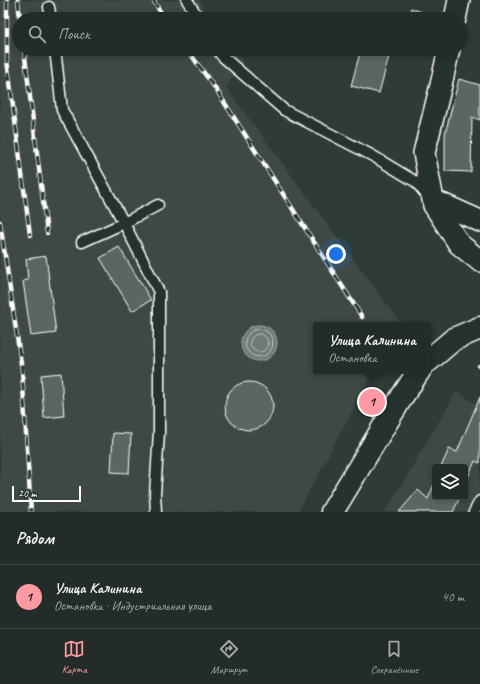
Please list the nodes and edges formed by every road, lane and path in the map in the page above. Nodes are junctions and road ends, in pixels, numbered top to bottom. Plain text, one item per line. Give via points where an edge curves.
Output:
1 (187, 0) edge
2 (459, 0) edge
3 (49, 7) dead end
4 (50, 12) edge
5 (195, 12) edge
6 (456, 12) edge
7 (56, 56) edge
8 (222, 56) edge
9 (447, 56) edge
10 (158, 205) dead end
11 (434, 205) junction
12 (480, 221) edge
13 (124, 223) junction
14 (82, 242) dead end
15 (480, 261) edge
16 (480, 328) edge
17 (431, 358) edge
18 (417, 374) edge
19 (480, 501) edge
20 (156, 512) edge
21 (332, 512) edge
22 (474, 512) edge

1 - 5 lane
2 - 6 street
3 - 4 lane
7 - 13 lane via 62,110
8 - 11 lane via 284,110 373,156 416,182
9 - 11 street via 424,153
10 - 13 lane
11 - 12 street via 442,204
11 - 15 street via 459,244
13 - 14 lane
13 - 20 lane via 159,292
16 - 17 street via 454,339
18 - 21 street
19 - 22 lane

